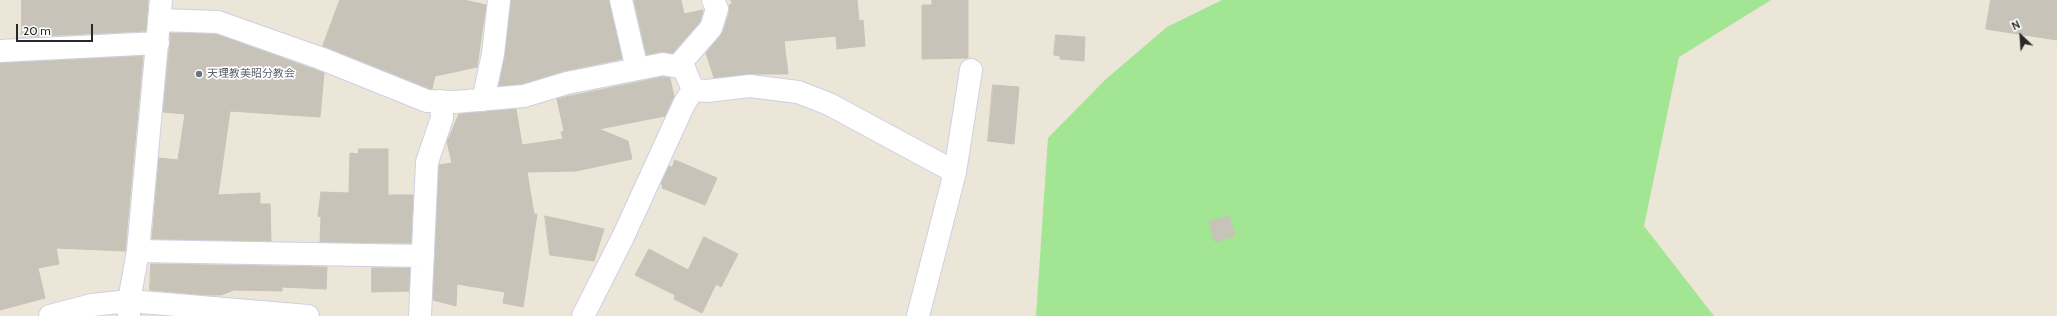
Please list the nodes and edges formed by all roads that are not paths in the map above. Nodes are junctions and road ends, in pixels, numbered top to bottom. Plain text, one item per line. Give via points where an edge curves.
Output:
1 (499, 0) edge
2 (621, 0) edge
3 (713, 0) edge
4 (160, 10) edge
5 (158, 43) junction
6 (0, 51) edge
7 (677, 67) junction
8 (637, 69) junction
9 (971, 70) dead end
10 (693, 90) junction
11 (483, 100) junction
12 (441, 101) junction
13 (955, 172) junction
14 (138, 251) junction
15 (423, 256) junction
16 (129, 308) edge
17 (50, 316) edge
18 (308, 316) edge
19 (420, 316) edge
20 (583, 316) edge
21 (918, 316) edge

1 - 11 street via 493,54
2 - 8 street
3 - 7 street via 716,9 710,28
4 - 5 street
4 - 12 street via 218,22 320,58 427,101
5 - 6 street
5 - 14 street
7 - 8 street via 663,64
7 - 10 street via 684,68
8 - 11 street via 567,83 524,96
9 - 13 street
10 - 13 street via 750,86 798,92 829,104
10 - 20 street via 680,111 623,237
11 - 12 street
12 - 15 street via 442,118 427,162
13 - 21 street
14 - 15 street
14 - 16 street
15 - 19 street
16 - 17 street via 92,305
16 - 18 street

